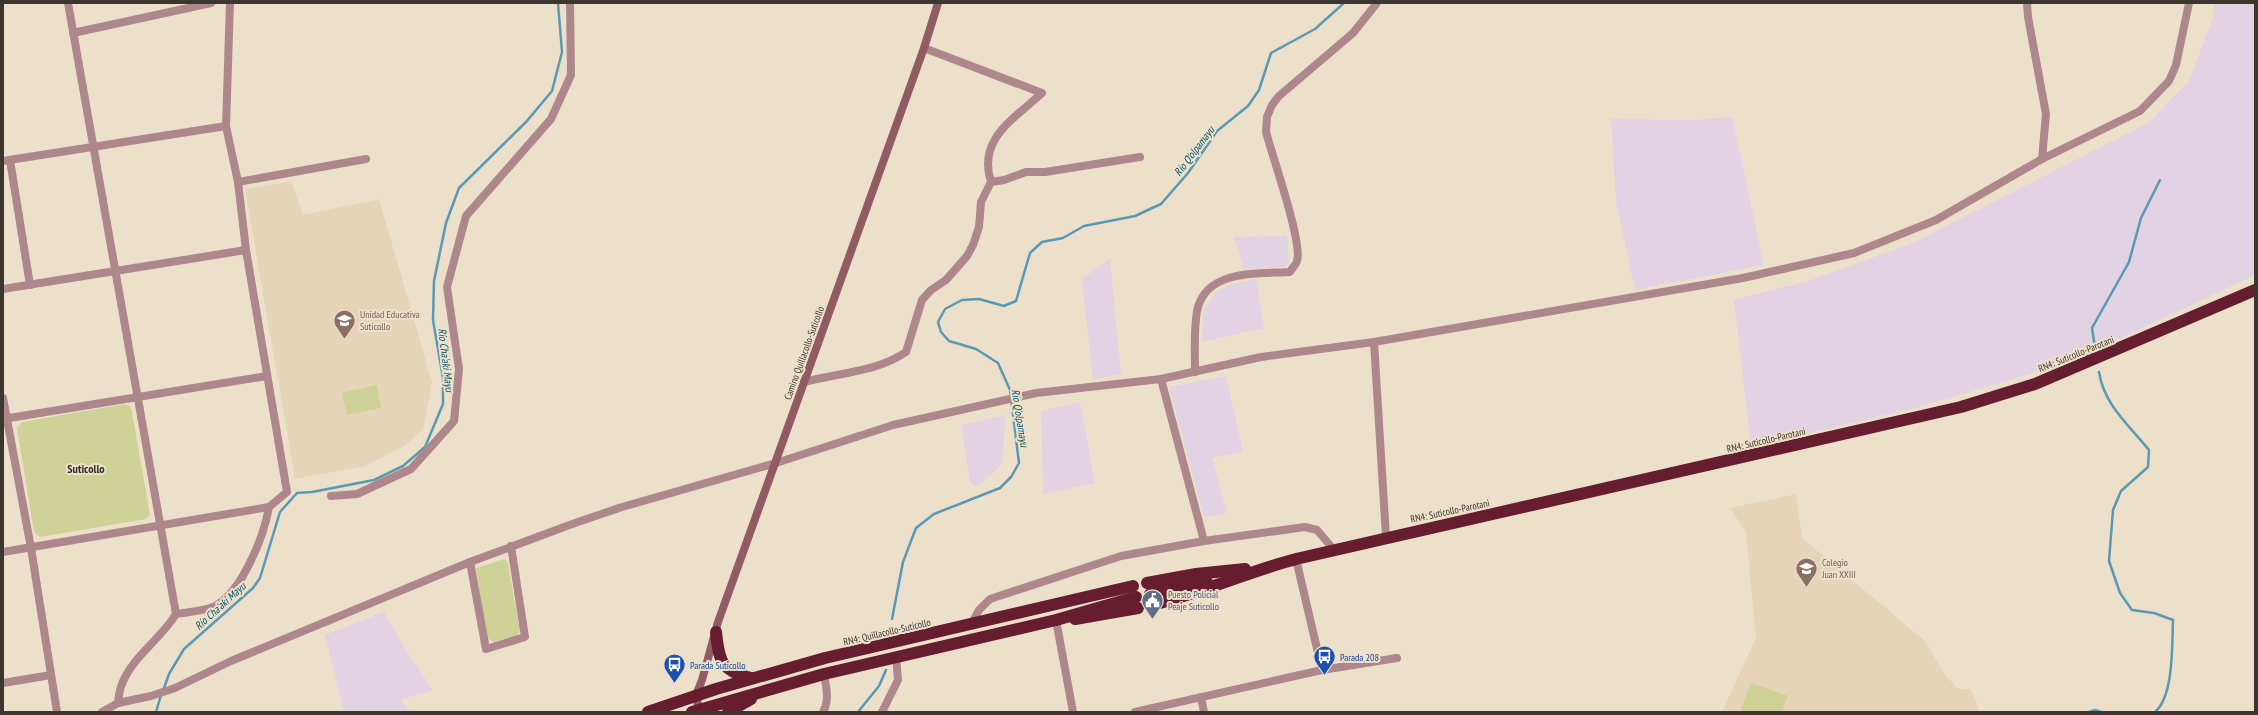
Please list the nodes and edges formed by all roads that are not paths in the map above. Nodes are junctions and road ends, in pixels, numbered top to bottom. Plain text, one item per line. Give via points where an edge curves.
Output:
1 (68, 3) edge
2 (211, 3) edge
3 (230, 3) edge
4 (570, 3) edge
5 (938, 3) edge
6 (1377, 3) edge
7 (2027, 3) edge
8 (2188, 3) edge
9 (73, 32) junction
10 (924, 48) junction
11 (226, 126) junction
12 (93, 146) junction
13 (1140, 157) dead end
14 (366, 159) dead end
15 (2042, 159) junction
16 (7, 161) edge
17 (238, 182) junction
18 (991, 182) junction
19 (246, 250) junction
20 (115, 272) junction
21 (30, 285) junction
22 (3, 289) edge
23 (2255, 290) edge
24 (1374, 342) junction
25 (1195, 372) junction
26 (267, 376) junction
27 (1161, 379) junction
28 (804, 382) junction
29 (137, 397) junction
30 (3, 398) edge
31 (5, 419) edge
32 (776, 463) junction
33 (330, 496) dead end
34 (269, 507) junction
35 (159, 526) junction
36 (1386, 537) junction
37 (1204, 541) junction
38 (511, 546) junction
39 (31, 548) junction
40 (1335, 551) junction
41 (3, 552) edge
42 (1296, 559) junction
43 (470, 562) junction
44 (1268, 566) junction
45 (176, 614) junction
46 (1056, 620) junction
47 (970, 625) junction
48 (716, 632) junction
49 (896, 656) junction
50 (1397, 658) dead end
51 (1322, 670) junction
52 (824, 674) junction
53 (51, 675) junction
54 (752, 678) junction
55 (3, 683) edge
56 (769, 689) junction
57 (696, 695) junction
58 (1201, 696) junction
59 (118, 703) junction
60 (697, 711) edge
61 (57, 712) edge
62 (102, 712) edge
63 (648, 712) edge
64 (728, 712) edge
65 (823, 712) edge
66 (882, 712) edge
67 (1073, 712) edge
68 (1135, 712) edge
69 (1204, 712) edge

1 - 9 street
2 - 9 street
3 - 11 street
4 - 33 street via 571,75 551,119 466,216 447,287 459,370 454,421 411,469 357,494
5 - 10 main road, Camino Quillacollo-Suticollo
6 - 25 street via 1353,33 1291,85 1272,105 1267,117 1266,132 1294,228 1297,262 1290,272 1229,277 1208,290 1201,300 1196,317
7 - 15 street via 2046,114
8 - 15 street via 2176,66 2169,81 2156,97 2140,111
9 - 12 street
10 - 18 street via 1042,93 993,138 987,169
10 - 28 main road, Camino Quillacollo-Suticollo
11 - 12 street
11 - 17 street
12 - 16 street
12 - 20 street
13 - 18 street via 1045,172 1026,172
14 - 17 street
15 - 24 street via 1936,220 1854,253 1743,278
16 - 21 street
17 - 19 street
18 - 28 street via 981,202 979,226 973,245 946,280 922,300 906,352 872,367
19 - 20 street
19 - 26 street
20 - 21 street
20 - 29 street
21 - 22 street
23 - 36 highway, RN4: Suticollo-Parotani via 2035,384 1961,407
24 - 25 street via 1261,357
24 - 36 street
25 - 27 street
26 - 29 street
26 - 34 street via 287,492
27 - 32 street via 1003,399 894,425
27 - 37 street
28 - 32 main road, Camino Quillacollo-Suticollo
29 - 31 street
29 - 35 street
30 - 31 street
31 - 39 street
32 - 38 street via 622,507
32 - 48 main road, Camino Quillacollo-Suticollo
34 - 35 street
34 - 45 street via 266,524 241,581 215,606
35 - 39 street
35 - 45 street
36 - 40 highway, RN4: Suticollo-Parotani
37 - 40 street via 1305,527 1317,530
37 - 47 street via 1121,556 990,599 979,610
38 - 43 street
38 - 43 street via 525,637 486,649
39 - 41 street
39 - 53 street
40 - 42 highway, RN4: Suticollo-Parotani
42 - 44 highway, RN4: Suticollo-Parotani
42 - 51 street
43 - 59 street via 231,661 175,688
44 - 44 highway, RN4: Suticollo-Parotani via 1196,574 1149,594 1239,575
45 - 59 street via 169,626 129,671 121,685
46 - 47 highway, RN4: Quillacollo-Suticollo via 1136,597
46 - 49 highway, RN4: Quillacollo-Suticollo
46 - 67 street
47 - 54 highway, RN4: Quillacollo-Suticollo via 825,658
48 - 54 highway via 718,652 727,670
48 - 57 main road, Camino Quillacollo-Suticollo
49 - 52 highway, RN4: Quillacollo-Suticollo
49 - 66 street via 898,680
50 - 51 street
51 - 58 street
52 - 56 highway, RN4: Quillacollo-Suticollo
52 - 65 street via 827,694
53 - 55 street
53 - 61 street
54 - 57 highway, RN4: Quillacollo-Suticollo
56 - 60 highway, RN4: Quillacollo-Suticollo
56 - 64 highway
57 - 60 main road, Camino Quillacollo-Suticollo
57 - 63 highway, RN4: Quillacollo-Suticollo
58 - 68 street
58 - 69 street
59 - 62 street

